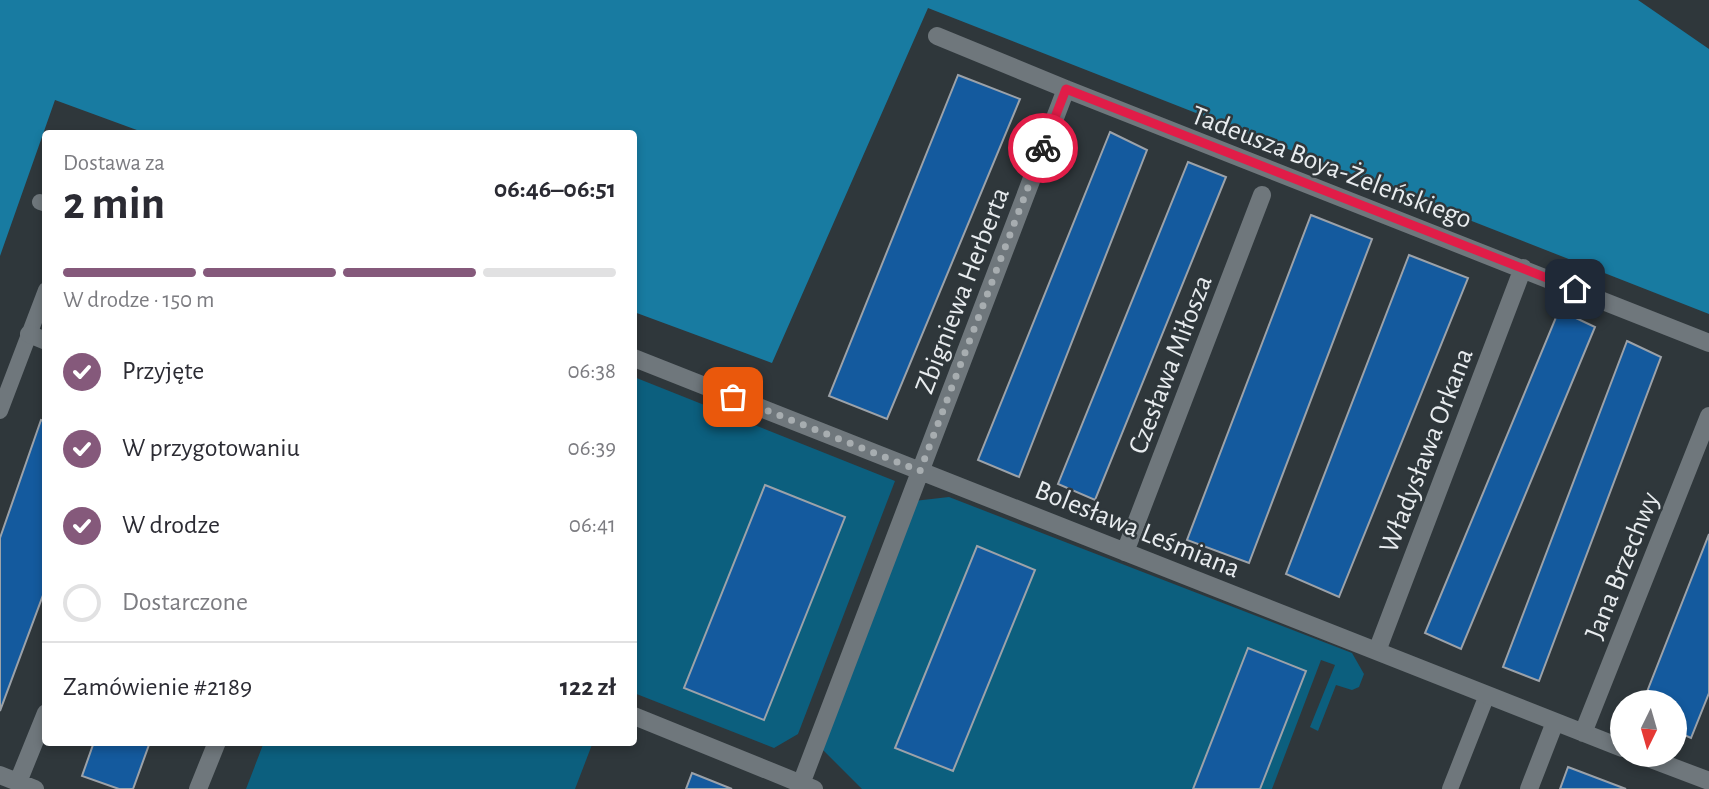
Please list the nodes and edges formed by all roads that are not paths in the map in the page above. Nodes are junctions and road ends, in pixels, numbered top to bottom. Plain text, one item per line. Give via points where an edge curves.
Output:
1 (937, 36) dead end
2 (1066, 89) junction
3 (1262, 195) dead end
4 (1523, 268) junction
5 (42, 311) edge
6 (37, 337) edge
7 (1709, 342) edge
8 (637, 359) edge
9 (0, 411) edge
10 (1709, 416) edge
11 (920, 471) junction
12 (1125, 552) junction
13 (1377, 651) junction
14 (1487, 695) junction
15 (637, 717) edge
16 (1555, 722) junction
17 (42, 728) edge
18 (1583, 733) junction
19 (1610, 743) edge
20 (215, 746) edge
21 (1672, 767) edge
22 (0, 775) edge
23 (1709, 781) edge
24 (27, 786) edge
25 (808, 786) edge
26 (198, 789) edge
27 (1450, 789) edge
28 (1529, 789) edge

1 - 2 street, Tadeusza Boya-Żeleńskiego
2 - 4 street, Tadeusza Boya-Żeleńskiego
2 - 11 street, Zbigniewa Herberta
3 - 12 street, Czesława Miłosza
4 - 7 street, Tadeusza Boya-Żeleńskiego
4 - 13 street, Władysława Orkana
5 - 6 lane
6 - 9 lane
8 - 11 street, Bolesława Leśmiana
10 - 18 street, Jana Brzechwy
11 - 12 street, Bolesława Leśmiana
11 - 25 street, Zbigniewa Herberta
12 - 13 street, Bolesława Leśmiana
13 - 14 street, Bolesława Leśmiana
14 - 16 street, Bolesława Leśmiana
14 - 27 lane
15 - 25 street
16 - 18 street, Bolesława Leśmiana
16 - 28 street
17 - 24 street
18 - 19 street, Bolesława Leśmiana
20 - 26 street
21 - 23 street
22 - 24 street

